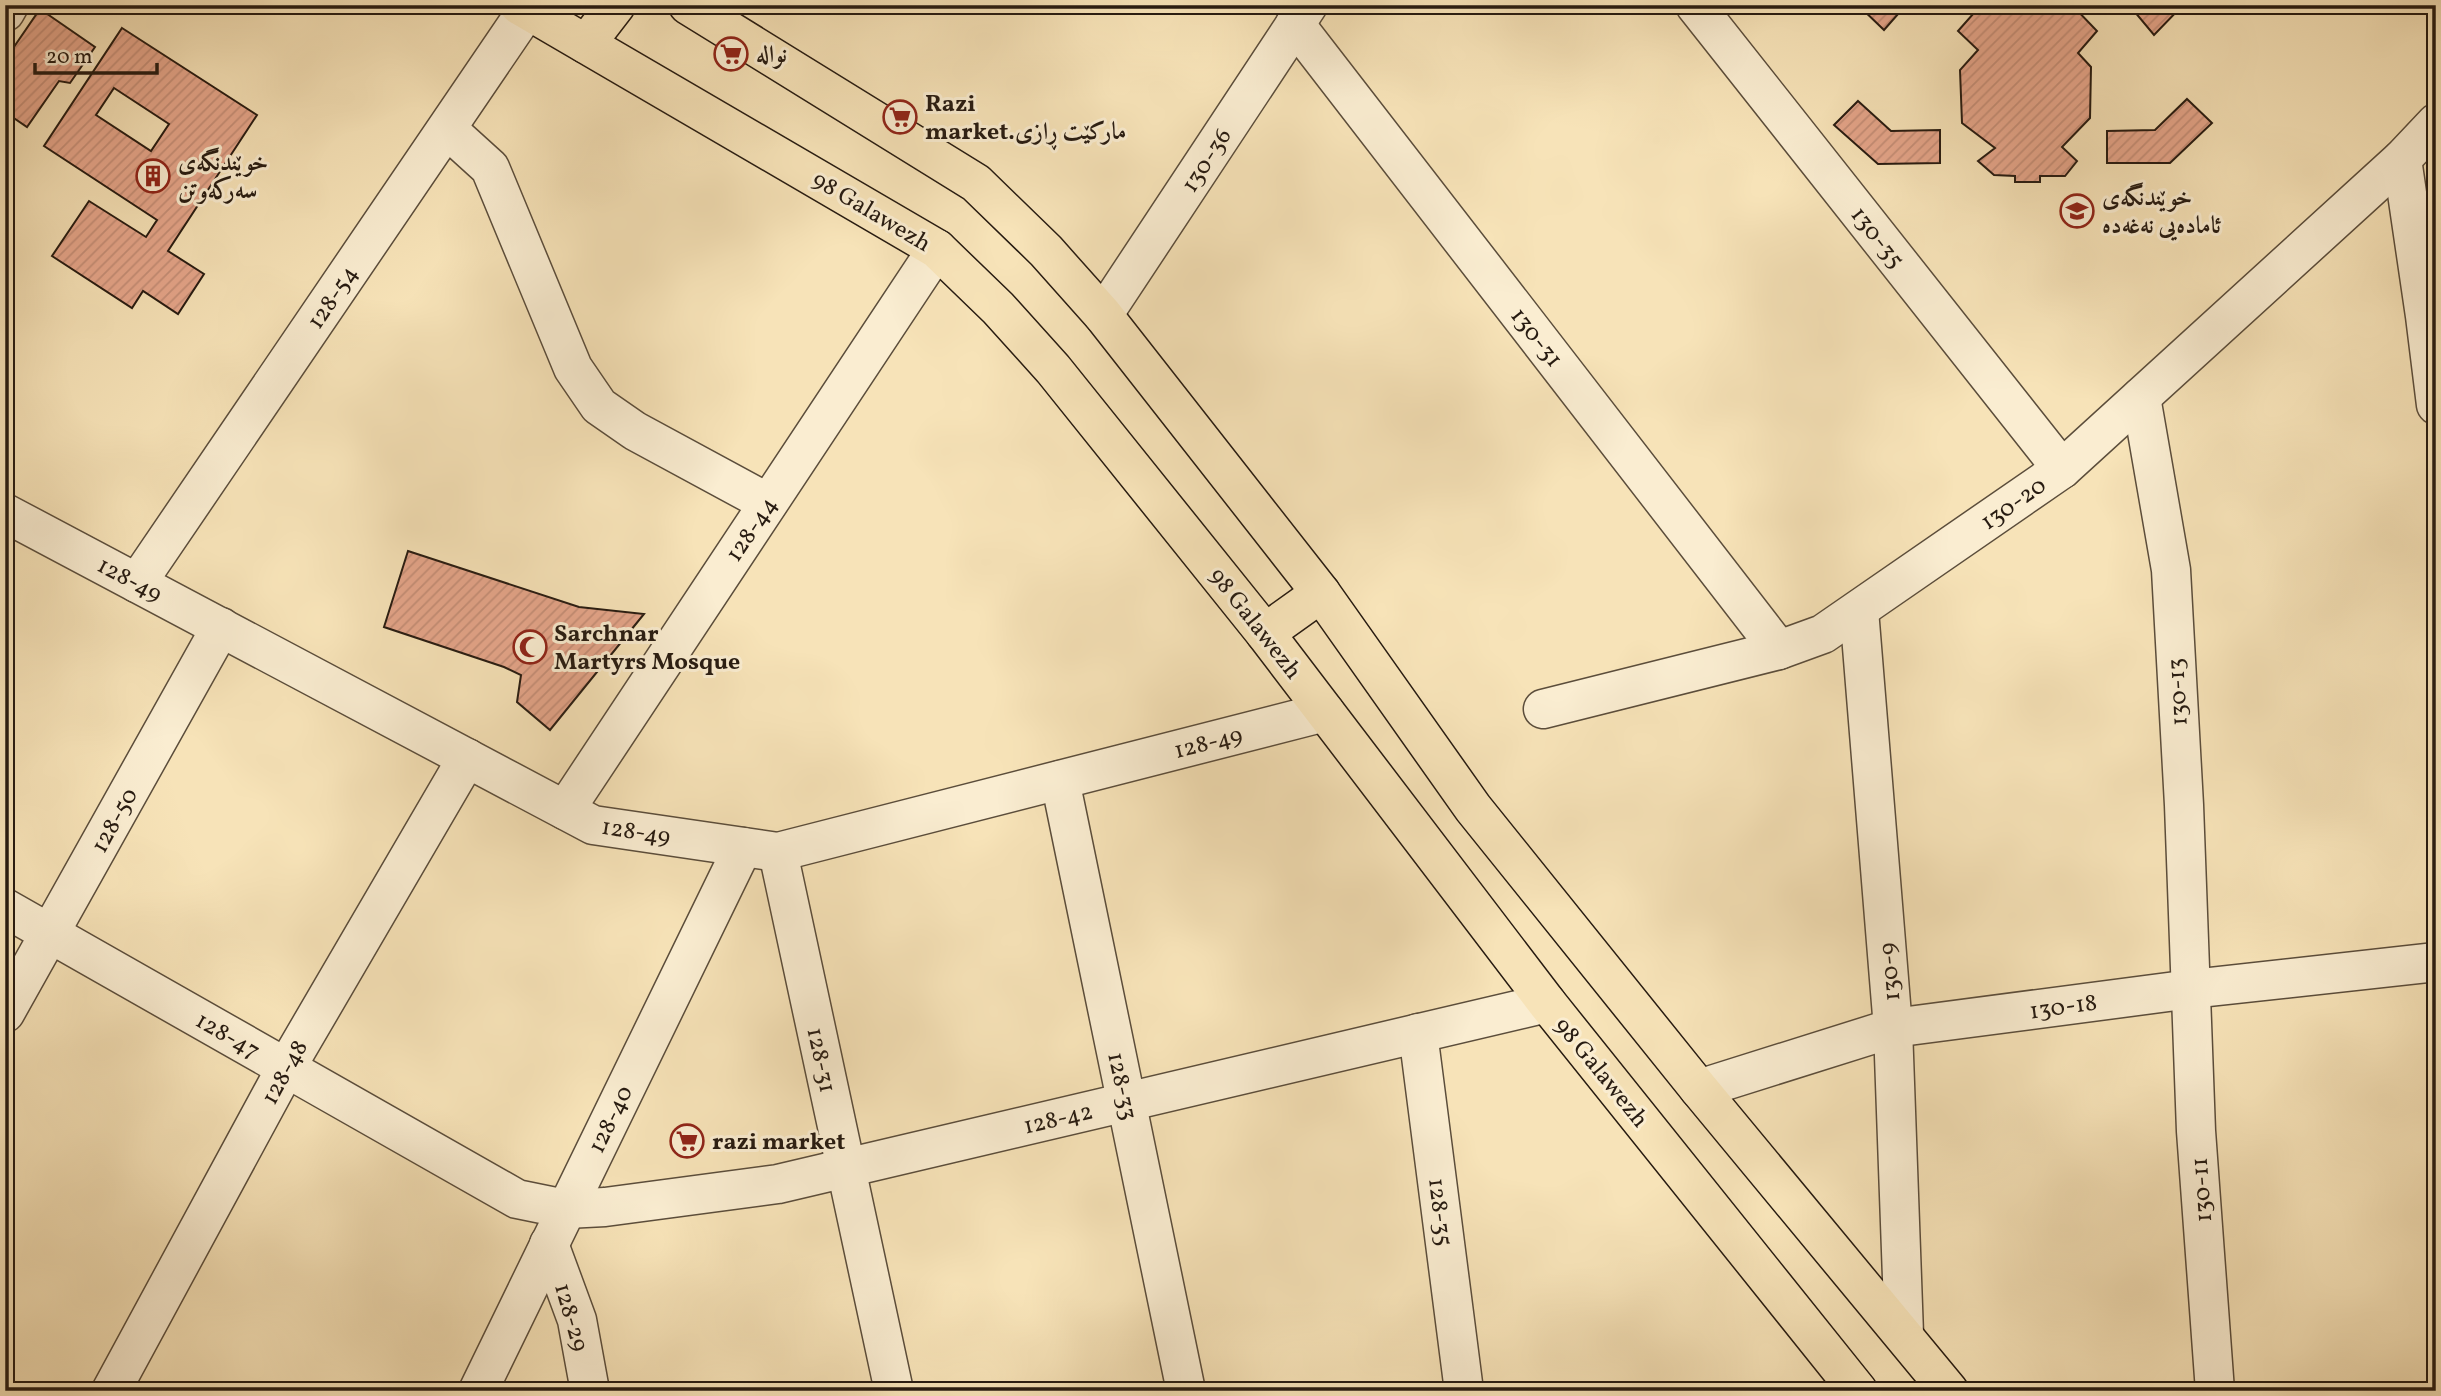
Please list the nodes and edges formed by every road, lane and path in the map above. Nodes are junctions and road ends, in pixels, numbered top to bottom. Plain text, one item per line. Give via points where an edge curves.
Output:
1 (9, 5) edge
2 (616, 5) edge
3 (688, 5) edge
4 (1695, 5) edge
5 (523, 8) edge
6 (5, 12) edge
7 (1302, 14) edge
8 (586, 44) junction
9 (2436, 123) edge
10 (447, 129) junction
11 (2419, 152) edge
12 (937, 249) junction
13 (1104, 315) junction
14 (2141, 397) junction
15 (2436, 405) edge
16 (2062, 469) junction
17 (768, 503) junction
18 (5, 513) edge
19 (137, 583) junction
20 (1321, 593) junction
21 (1859, 610) junction
22 (221, 627) junction
23 (1265, 633) junction
24 (1779, 650) junction
25 (1543, 709) dead end
26 (1325, 712) junction
27 (467, 758) junction
28 (1060, 780) junction
29 (565, 810) junction
30 (760, 850) junction
31 (5, 908) edge
32 (51, 934) junction
33 (2436, 962) edge
34 (2191, 989) junction
35 (1547, 1003) junction
36 (5, 1013) edge
37 (1893, 1028) junction
38 (1418, 1033) junction
39 (286, 1068) junction
40 (1699, 1089) junction
41 (1126, 1101) junction
42 (846, 1168) junction
43 (566, 1209) junction
44 (549, 1244) junction
45 (1904, 1334) junction
46 (111, 1391) edge
47 (478, 1391) edge
48 (590, 1391) edge
49 (894, 1391) edge
50 (1186, 1391) edge
51 (1464, 1391) edge
52 (1858, 1391) edge
53 (1949, 1391) edge
54 (2215, 1391) edge

1 - 6 street
2 - 8 main road
3 - 13 main road via 976,183
4 - 16 street, 130-35
5 - 8 main road, 98 Galawezh
5 - 10 street, 128-54
7 - 13 street, 130-36
7 - 24 street, 130-31
8 - 12 main road, 98 Galawezh
9 - 11 street, 130-20
10 - 17 street via 490,168 573,369 599,406 635,432
10 - 19 street, 128-54
11 - 14 street, 130-20
11 - 15 street
12 - 17 street, 128-44
12 - 23 main road, 98 Galawezh via 998,307 1053,369
13 - 20 main road
14 - 16 street, 130-20
14 - 34 street, 130-13 via 2171,570
16 - 21 street, 130-20
17 - 29 street, 128-44
18 - 19 street, 128-49
19 - 22 street, 128-49
20 - 23 main road
20 - 40 main road via 1473,808
21 - 24 street, 130-20 via 1823,634
21 - 37 street, 130-9
22 - 27 street, 128-49
22 - 32 street, 128-50
23 - 26 main road, 98 Galawezh
24 - 25 street, 130-20
26 - 28 street, 128-49
26 - 35 main road, 98 Galawezh
27 - 29 street, 128-49
27 - 39 street, 128-48
28 - 30 street, 128-49
28 - 41 street, 128-33
29 - 30 street, 128-49 via 593,825
30 - 42 street, 128-31
30 - 43 street, 128-40
31 - 32 street, 128-47
32 - 36 street, 128-50
32 - 39 street, 128-47
33 - 34 street, 130-18
34 - 37 street, 130-18
34 - 54 street, 130-11
35 - 38 street, 128-42
35 - 52 main road, 98 Galawezh
37 - 40 street, 130-18
37 - 45 street, 130-9
38 - 41 street, 128-42
38 - 51 street, 128-35
39 - 43 street, 128-47 via 517,1199
39 - 46 street, 128-48
40 - 45 main road
41 - 42 street, 128-42
41 - 50 street, 128-33
42 - 43 street, 128-42 via 778,1184
42 - 49 street, 128-31
43 - 44 street, 128-40
44 - 47 street, 128-40
44 - 48 street, 128-29 via 577,1320
45 - 53 main road

